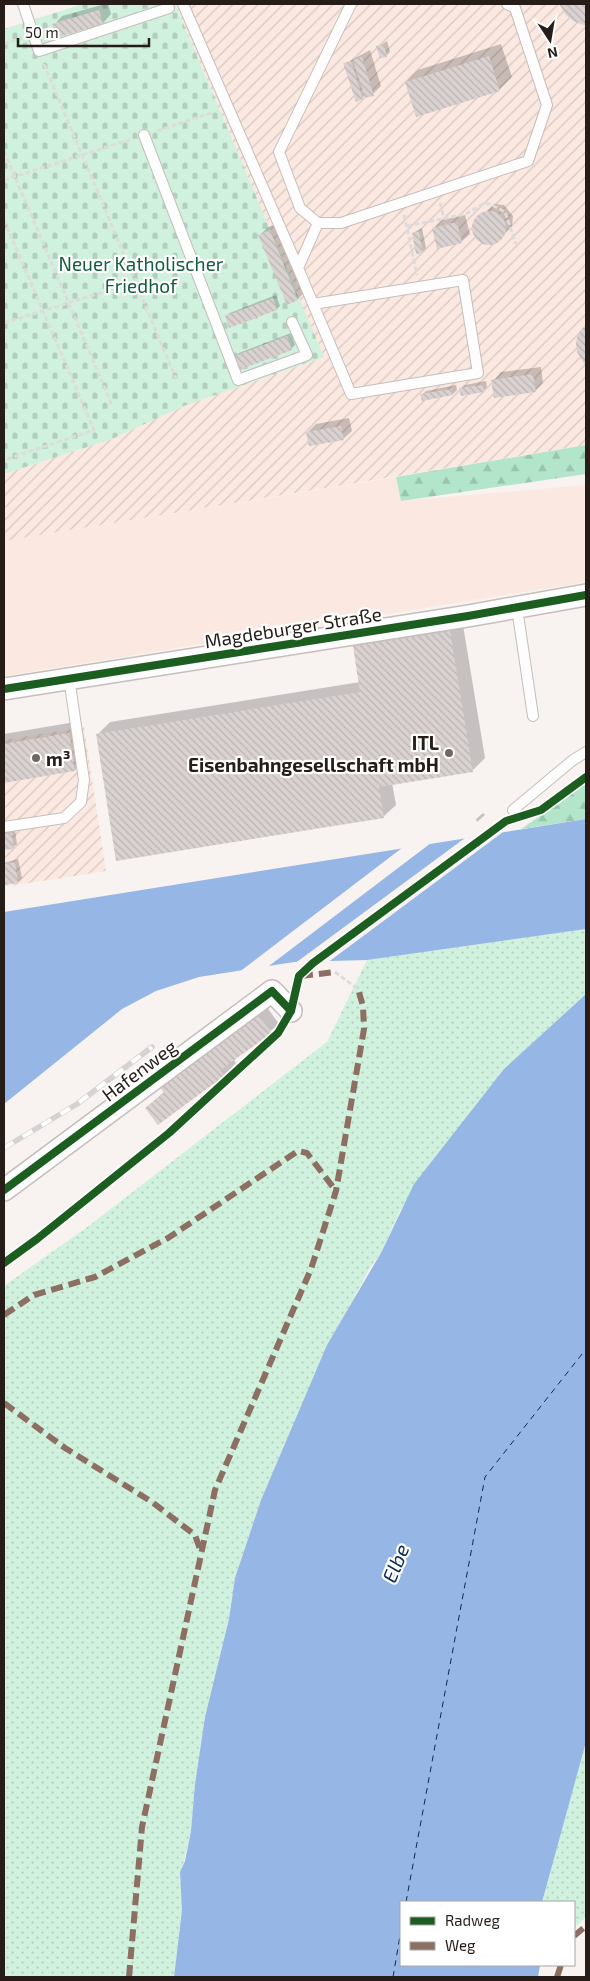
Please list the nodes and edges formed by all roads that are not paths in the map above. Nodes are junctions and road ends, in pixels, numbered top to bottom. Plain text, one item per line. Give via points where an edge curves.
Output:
1 (24, 4) edge
2 (183, 4) edge
3 (351, 4) edge
4 (506, 4) edge
5 (169, 8) dead end
6 (144, 135) road end
7 (318, 223) junction
8 (298, 268) junction
9 (313, 304) junction
10 (292, 322) dead end
11 (586, 595) edge
12 (517, 608) junction
13 (69, 678) junction
14 (4, 689) edge
15 (533, 716) dead end
16 (586, 752) edge
17 (513, 810) dead end
18 (4, 827) edge
19 (291, 1011) dead end
20 (4, 1190) edge

1 - 5 lane via 39,51
2 - 8 lane
3 - 7 lane via 279,152 300,208
4 - 7 lane via 515,8 547,106 528,161 341,223
6 - 10 lane via 238,380 307,354
7 - 8 lane
8 - 9 lane
9 - 9 lane via 351,394 478,373 463,280
11 - 12 street, Magdeburger Straße
12 - 13 street, Magdeburger Straße
12 - 15 lane
13 - 14 street, Magdeburger Straße
13 - 18 lane via 84,780 81,802 64,818
16 - 17 lane
19 - 20 street, Hafenweg via 272,991

